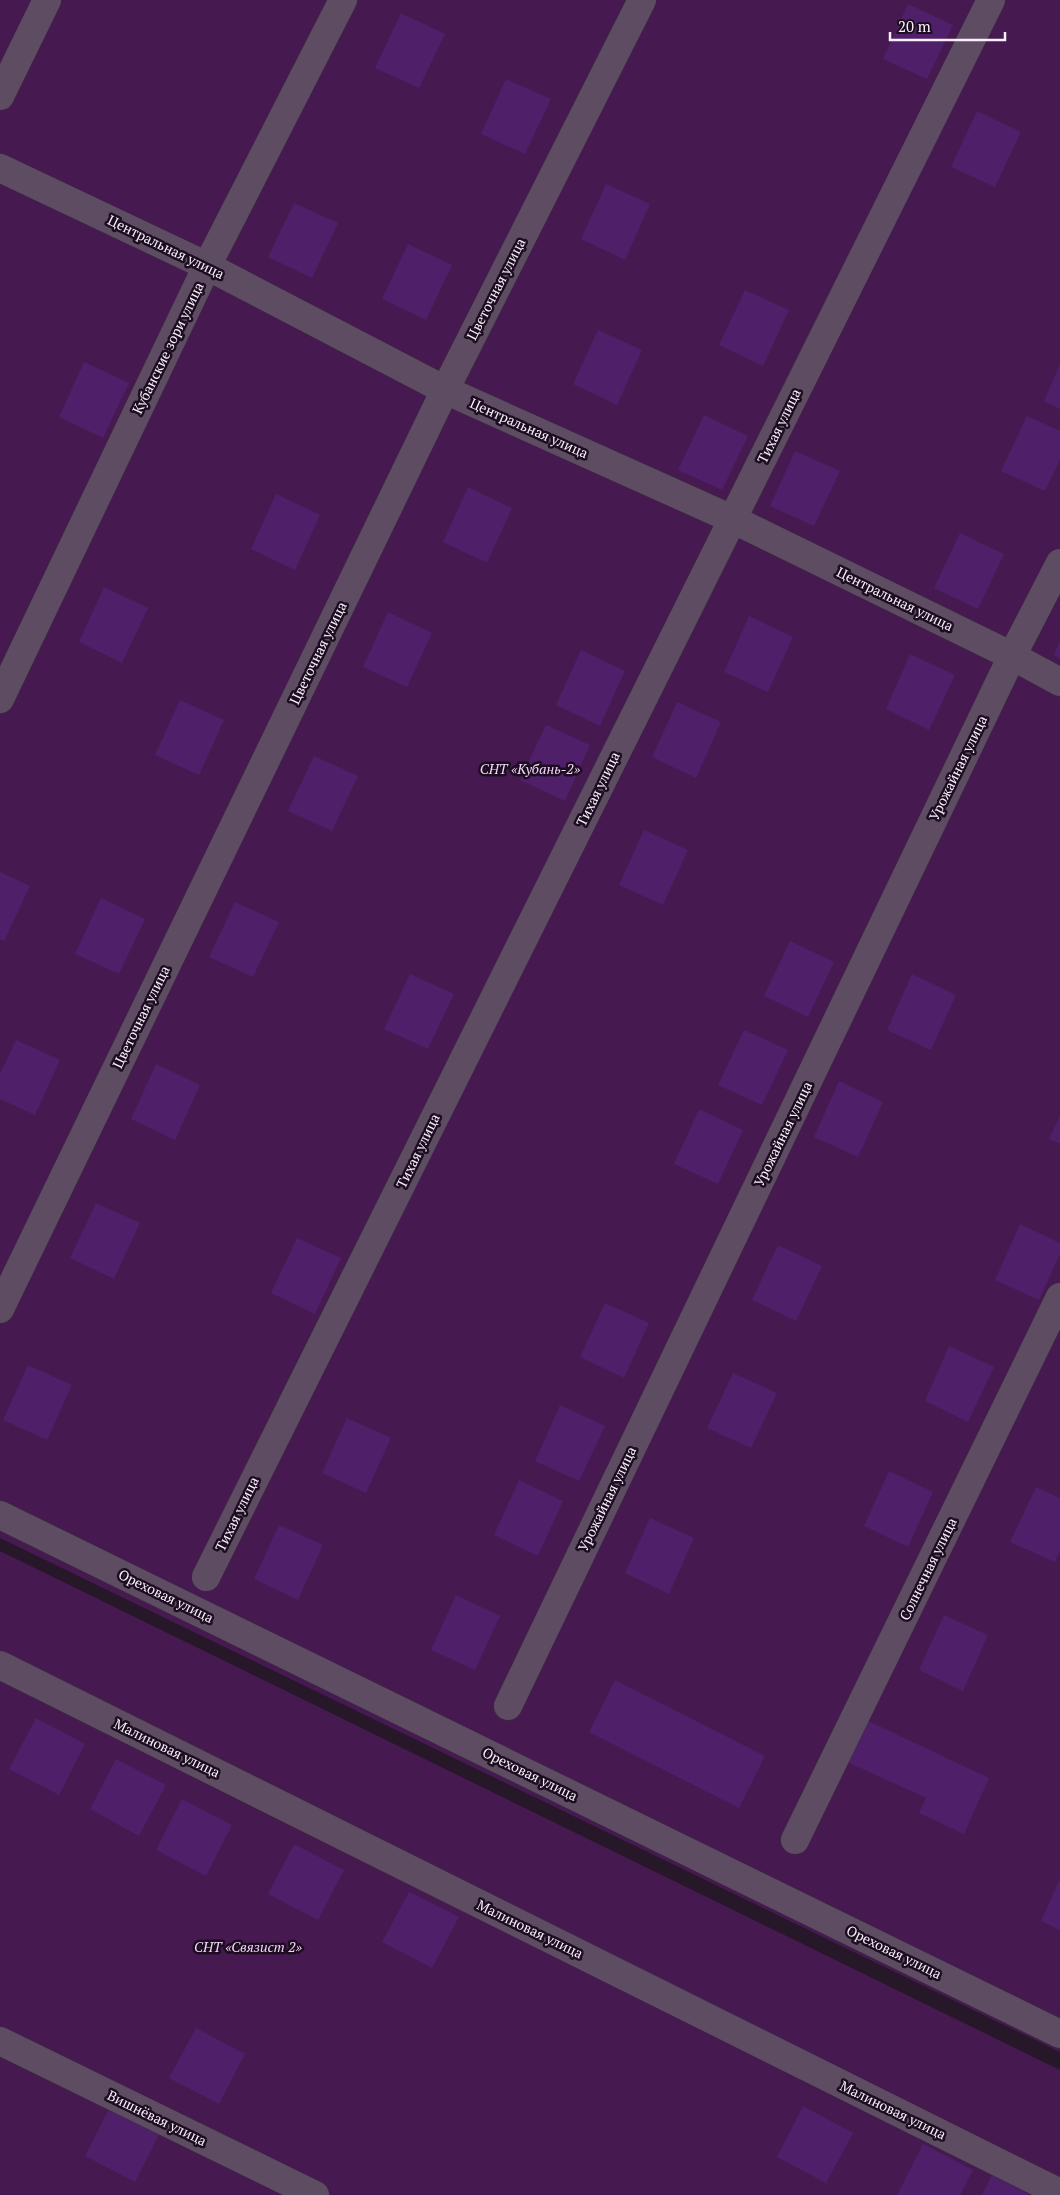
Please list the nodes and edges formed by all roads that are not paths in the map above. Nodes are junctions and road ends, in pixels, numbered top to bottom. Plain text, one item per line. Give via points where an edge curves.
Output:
1 (47, 0) edge
2 (343, 0) edge
3 (642, 0) edge
4 (991, 0) edge
5 (0, 96) edge
6 (0, 168) edge
7 (207, 266) junction
8 (445, 390) junction
9 (732, 519) junction
10 (1060, 563) edge
11 (1012, 656) junction
12 (1060, 682) edge
13 (0, 699) edge
14 (1060, 1297) edge
15 (0, 1309) edge
16 (0, 1515) edge
17 (206, 1577) dead end
18 (0, 1665) edge
19 (508, 1706) dead end
20 (795, 1840) dead end
21 (1060, 2034) edge
22 (0, 2041) edge
23 (1060, 2193) edge
24 (315, 2195) edge

1 - 5 street
2 - 7 street, Кубанские зори улица
3 - 8 street, Цветочная улица
4 - 9 street, Тихая улица
6 - 7 street, Центральная улица
7 - 8 street, Центральная улица
7 - 13 street, Кубанские зори улица
8 - 9 street, Центральная улица
8 - 15 street, Цветочная улица
9 - 11 street, Центральная улица
9 - 17 street, Тихая улица
10 - 11 street, Урожайная улица
11 - 12 street, Центральная улица
11 - 19 street, Урожайная улица
14 - 20 street, Солнечная улица
16 - 21 street, Ореховая улица
18 - 23 street, Малиновая улица
22 - 24 street, Вишнёвая улица

